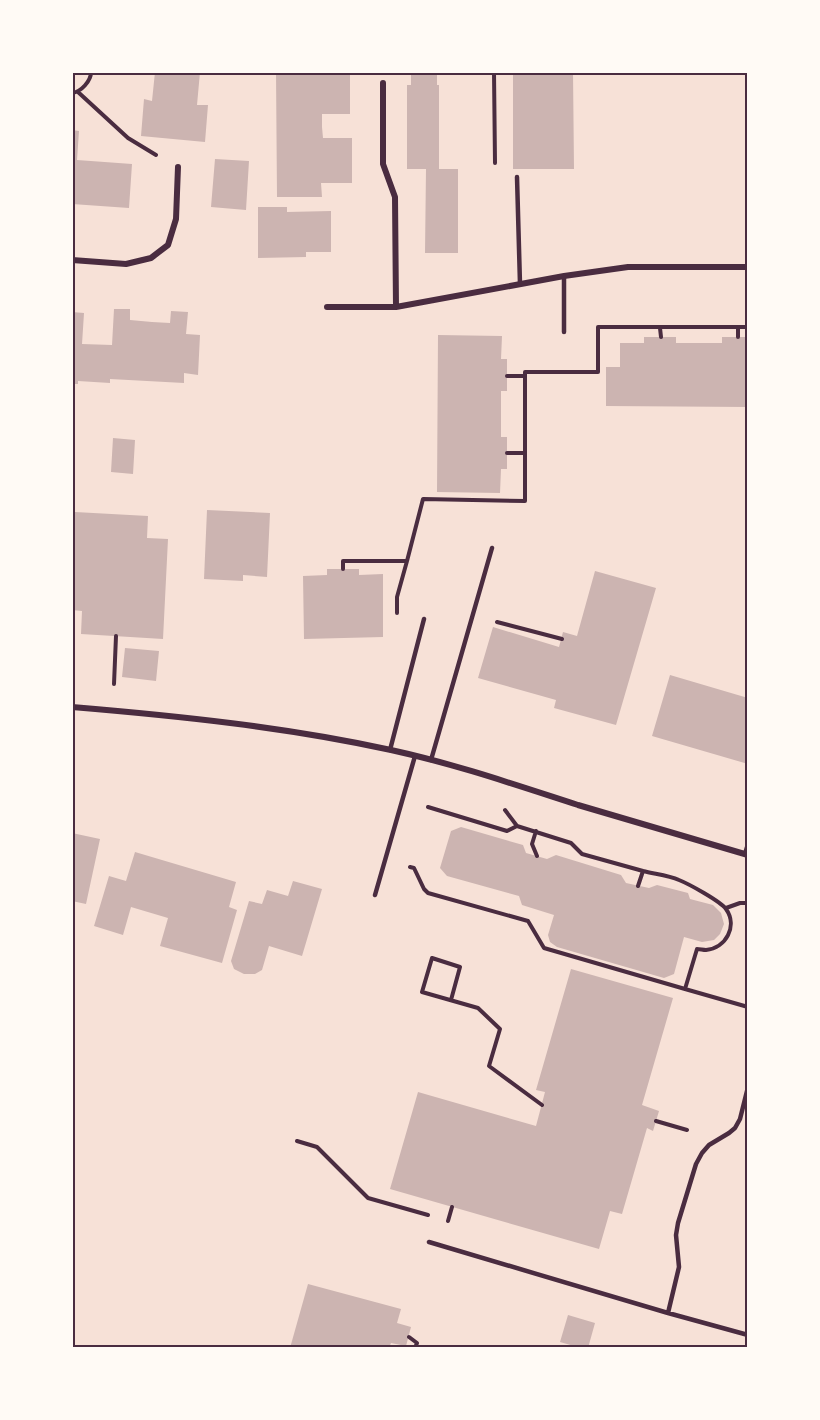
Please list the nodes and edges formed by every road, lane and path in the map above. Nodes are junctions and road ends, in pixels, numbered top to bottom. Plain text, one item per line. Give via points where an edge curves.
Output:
1 (91, 72) edge
2 (494, 72) edge
3 (384, 83) dead end
4 (78, 92) junction
5 (72, 93) edge
6 (178, 167) joint
7 (518, 177) joint
8 (72, 260) edge
9 (748, 267) edge
10 (564, 276) junction
11 (520, 284) junction
12 (327, 307) dead end
13 (396, 307) junction
14 (738, 327) junction
15 (748, 327) edge
16 (660, 328) junction
17 (564, 332) dead end
18 (661, 337) dead end
19 (738, 337) dead end
20 (507, 376) dead end
21 (525, 376) junction
22 (507, 453) dead end
23 (525, 453) junction
24 (492, 548) dead end
25 (407, 561) junction
26 (343, 569) dead end
27 (397, 597) dead end
28 (473, 615) junction
29 (424, 619) dead end
30 (116, 636) dead end
31 (562, 639) dead end
32 (72, 708) edge
33 (113, 711) junction
34 (390, 750) junction
35 (415, 756) junction
36 (431, 760) junction
37 (401, 799) junction
38 (537, 831) junction
39 (748, 844) edge
40 (747, 855) edge
41 (537, 856) dead end
42 (643, 871) junction
43 (638, 886) dead end
44 (424, 889) dead end
45 (375, 895) dead end
46 (748, 903) edge
47 (726, 908) junction
48 (685, 989) junction
49 (451, 1000) junction
50 (748, 1007) edge
51 (748, 1087) edge
52 (542, 1106) dead end
53 (297, 1141) dead end
54 (425, 1214) dead end
55 (429, 1242) dead end
56 (668, 1313) junction
57 (748, 1335) edge
58 (409, 1337) dead end
59 (415, 1348) edge

1 - 4 path
2 - 7 path via 495,174
3 - 13 street via 384,164 395,197
4 - 5 path
4 - 6 path via 128,138
6 - 8 street via 176,219 168,245 151,258 126,264
7 - 11 lane
9 - 10 street via 628,267
10 - 11 street
10 - 17 lane
11 - 13 street
12 - 13 street
14 - 15 path
14 - 16 path
14 - 19 path
16 - 18 path
16 - 21 path via 598,327 598,372 525,372
20 - 21 path
21 - 23 path
22 - 23 path
23 - 25 path via 525,501 423,499
24 - 28 lane
25 - 26 path via 343,561
25 - 27 path
28 - 31 path
28 - 36 lane
29 - 34 lane
30 - 33 path
32 - 33 street
33 - 34 street via 192,717
34 - 35 street
35 - 36 street
35 - 37 lane
36 - 40 street
37 - 38 path via 507,831 518,826
37 - 45 lane
38 - 41 path via 532,844
38 - 42 path via 571,843 582,854
39 - 40 lane
42 - 43 path
42 - 47 path via 678,879
44 - 48 path via 528,921 544,948
46 - 47 path
47 - 48 path via 730,918 726,940 706,950 697,949
48 - 50 path
49 - 49 path via 422,992 432,958 460,967
49 - 52 path via 478,1008 500,1029 489,1066
51 - 56 lane via 735,1128 710,1145 696,1164 678,1222 679,1268
53 - 54 path via 317,1147 368,1198
55 - 56 lane
56 - 57 lane
58 - 59 path via 417,1343

